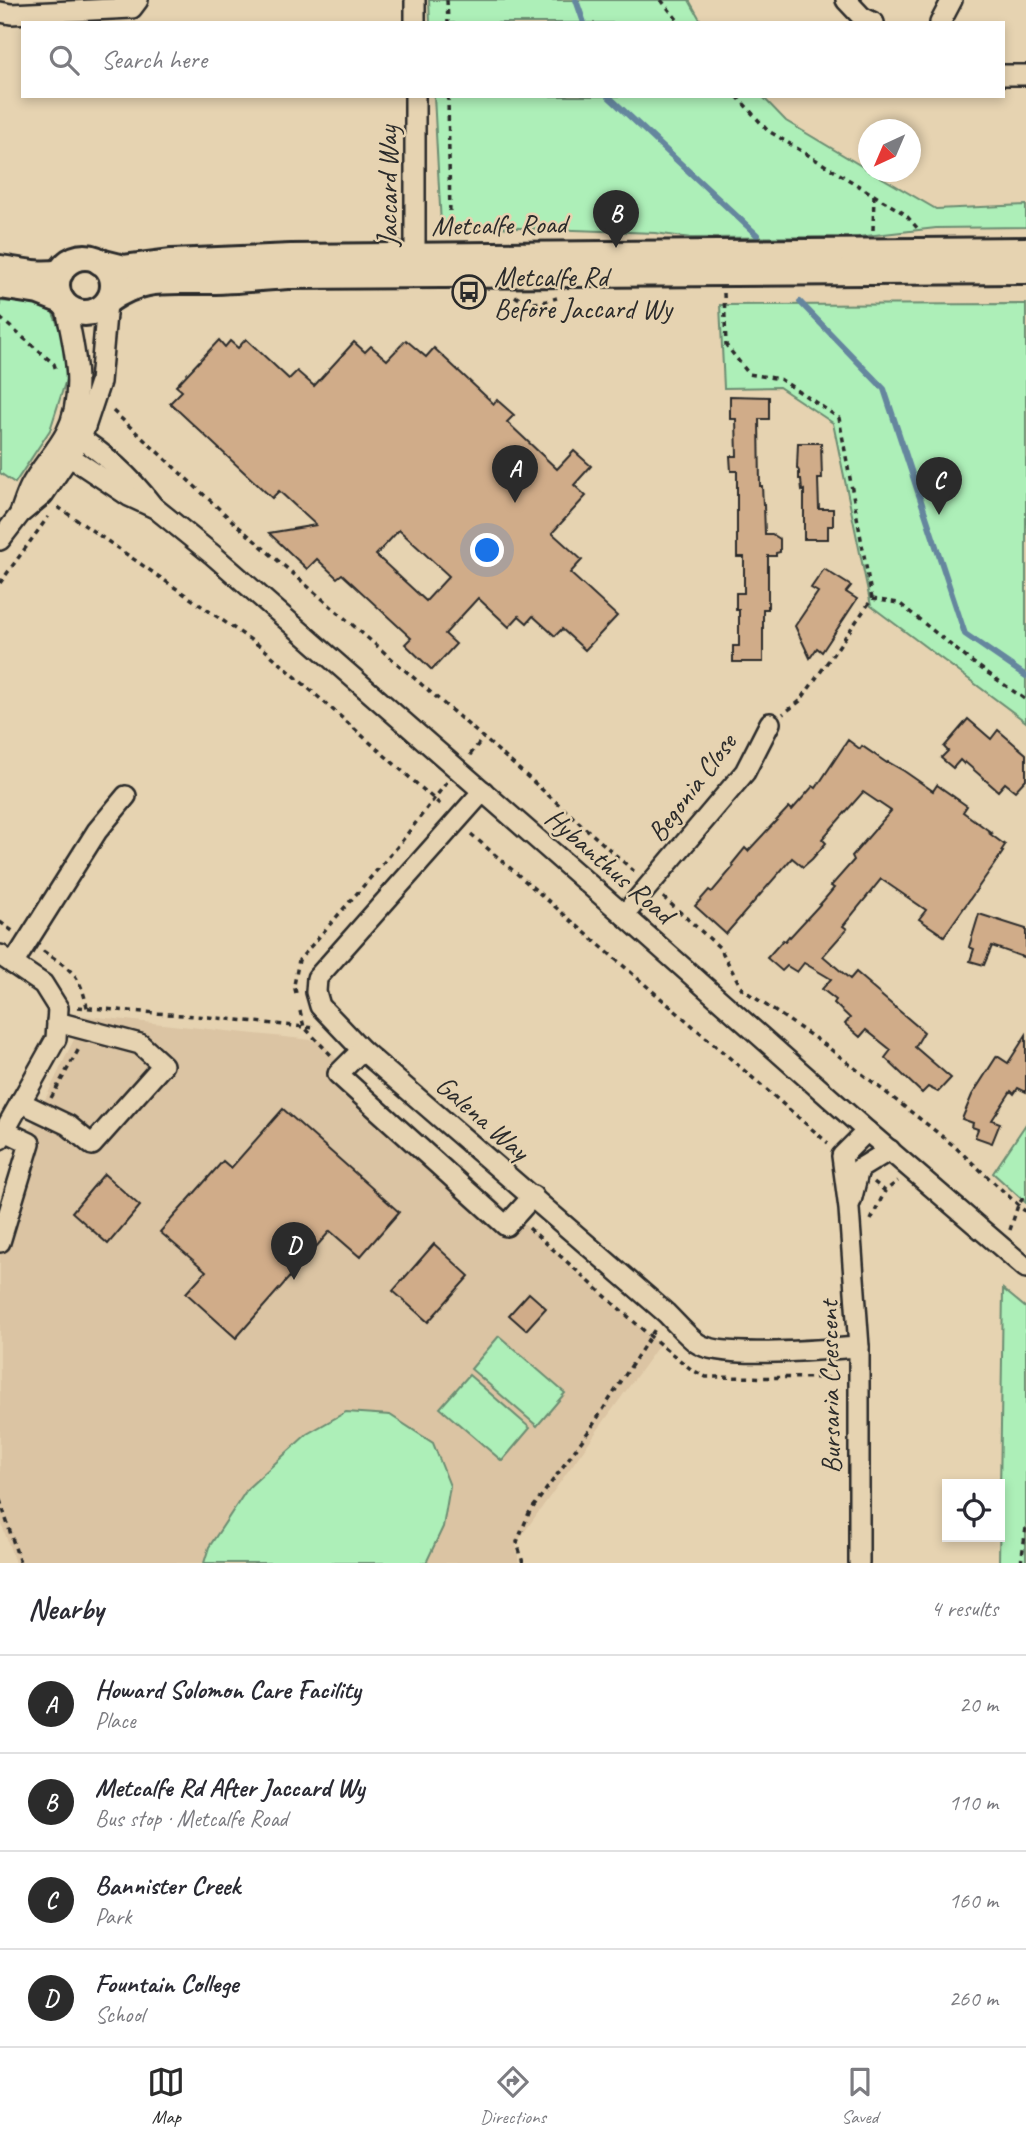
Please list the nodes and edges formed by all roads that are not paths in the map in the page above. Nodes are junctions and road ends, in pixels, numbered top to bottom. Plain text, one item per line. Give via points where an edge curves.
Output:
1 (138, 0) edge
2 (415, 0) edge
3 (846, 0) edge
4 (952, 0) edge
5 (0, 12) edge
6 (415, 21) edge
7 (869, 21) edge
8 (941, 21) edge
9 (1005, 75) edge
10 (1026, 75) edge
11 (415, 98) edge
12 (1026, 250) edge
13 (100, 262) junction
14 (415, 265) junction
15 (0, 268) edge
16 (1026, 271) edge
17 (61, 272) junction
18 (0, 286) edge
19 (108, 302) junction
20 (63, 303) junction
21 (74, 434) junction
22 (63, 452) junction
23 (155, 508) junction
24 (0, 540) edge
25 (770, 723) road end
26 (483, 791) junction
27 (126, 796) dead end
28 (624, 915) junction
29 (6, 960) edge
30 (58, 1015) junction
31 (362, 1050) junction
32 (20, 1102) junction
33 (867, 1131) junction
34 (2, 1135) edge
35 (890, 1150) junction
36 (533, 1196) junction
37 (849, 1209) junction
38 (0, 1242) edge
39 (1026, 1268) edge
40 (859, 1347) junction
41 (859, 1563) edge

1 - 5 street via 131,8
2 - 6 street
3 - 7 street
4 - 8 street
9 - 10 street
11 - 14 street, Jaccard Way
12 - 14 main road, Metcalfe Road
13 - 14 main road, Metcalfe Road via 124,268 290,257
13 - 17 main road, Metcalfe Road via 77,258
13 - 19 main road via 112,275
14 - 16 main road, Metcalfe Road
14 - 19 main road, Metcalfe Road via 156,281 128,288
15 - 17 main road, Metcalfe Road via 29,274
17 - 20 main road via 57,283
18 - 20 main road, Metcalfe Road via 39,292
19 - 20 main road, Metcalfe Road via 92,313 75,312
19 - 21 street via 100,382
20 - 21 street via 75,344
21 - 22 street
21 - 23 street, Hybanthus Road via 136,484
22 - 23 street, Hybanthus Road
22 - 24 street via 30,487 20,514
23 - 26 street, Hybanthus Road
25 - 28 street, Begonia Close via 745,772
26 - 28 street, Hybanthus Road
26 - 31 street, Galena Way via 317,978 320,1006
27 - 29 street
28 - 33 street, Hybanthus Road
29 - 30 street via 43,984
30 - 32 street via 56,1039
30 - 32 street via 140,1044 163,1065 92,1145 68,1125
31 - 36 street, Galena Way
31 - 36 street via 338,1074 506,1226
32 - 34 street
33 - 35 street, Hybanthus Road
33 - 37 street, Bursaria Crescent via 842,1156
34 - 38 street via 30,1143
35 - 37 street, Bursaria Crescent via 859,1170
35 - 39 street, Hybanthus Road
36 - 40 street, Galena Way via 698,1344 742,1353
37 - 40 street, Bursaria Crescent
40 - 41 street, Bursaria Crescent

